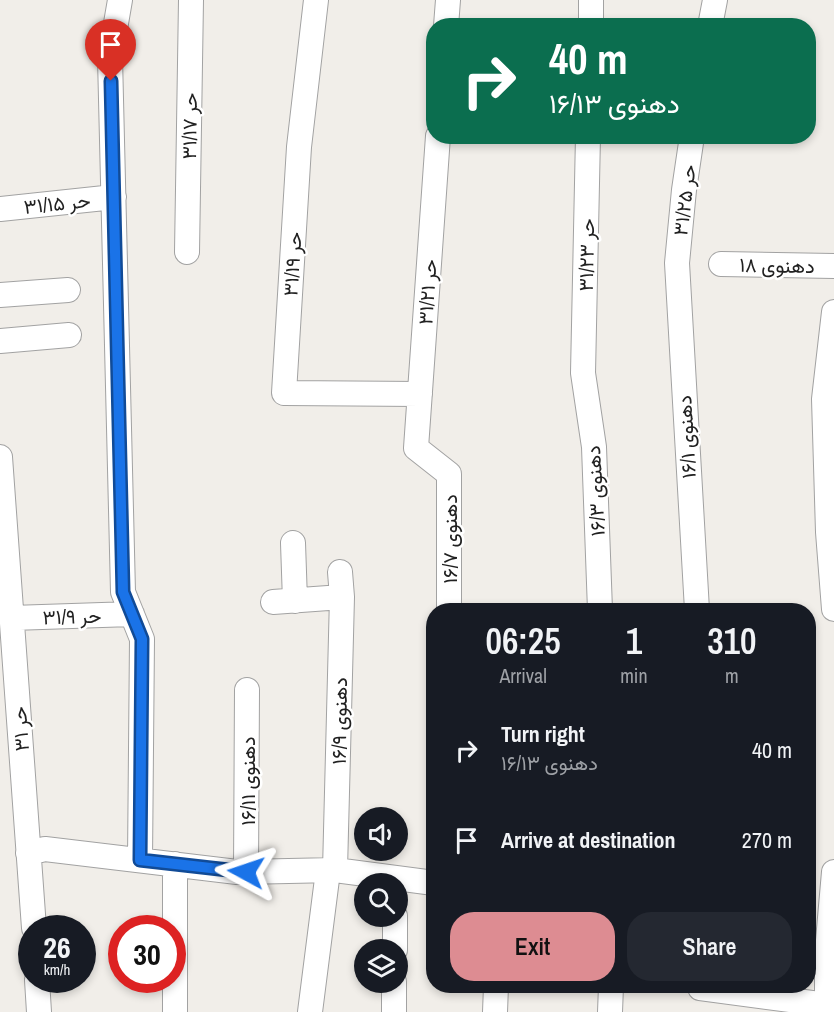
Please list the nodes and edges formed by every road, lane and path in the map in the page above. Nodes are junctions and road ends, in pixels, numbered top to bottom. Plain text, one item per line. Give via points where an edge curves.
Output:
1 (120, 0) edge
2 (191, 0) edge
3 (316, 0) edge
4 (448, 0) edge
5 (591, 0) edge
6 (714, 0) edge
7 (447, 18) edge
8 (591, 18) edge
9 (711, 18) edge
10 (437, 144) edge
11 (588, 144) edge
12 (691, 144) edge
13 (114, 197) junction
14 (0, 209) edge
15 (187, 252) dead end
16 (678, 264) joint
17 (721, 264) dead end
18 (834, 266) edge
19 (68, 290) dead end
20 (0, 295) edge
21 (834, 312) edge
22 (69, 335) dead end
23 (0, 341) edge
24 (583, 373) joint
25 (420, 394) junction
26 (829, 400) edge
27 (416, 448) joint
28 (0, 457) edge
29 (831, 532) edge
30 (293, 543) dead end
31 (340, 572) dead end
32 (342, 597) junction
33 (449, 603) edge
34 (600, 603) edge
35 (697, 603) edge
36 (834, 609) edge
37 (132, 614) junction
38 (12, 618) junction
39 (247, 690) dead end
40 (28, 853) junction
41 (140, 860) junction
42 (175, 864) junction
43 (331, 870) junction
44 (246, 872) junction
45 (834, 872) edge
46 (354, 874) edge
47 (408, 882) edge
48 (426, 883) edge
49 (33, 915) edge
50 (832, 915) edge
51 (818, 950) edge
52 (38, 993) edge
53 (394, 993) edge
54 (496, 993) edge
55 (611, 993) edge
56 (736, 993) edge
57 (827, 1008) edge
58 (39, 1012) edge
59 (175, 1012) edge
60 (310, 1012) edge
61 (394, 1012) edge
62 (495, 1012) edge
63 (610, 1012) edge

1 - 13 street via 110,58
2 - 15 street, حر ۳۱/۱۷
3 - 25 street, حر ۳۱/۱۹ via 299,147 284,393
4 - 7 street
5 - 8 street
6 - 9 street
10 - 25 street, حر ۳۱/۲۱
11 - 24 street, حر ۳۱/۲۳
12 - 16 street, حر ۳۱/۲۵
13 - 14 street, حر ۳۱/۱۵
13 - 37 street via 123,592
16 - 35 street, دهنوی ۱۶/۱
17 - 18 street, دهنوی ۱۸
19 - 20 street
21 - 26 street
22 - 23 street
24 - 34 street, دهنوی ۱۶/۳ via 594,447
25 - 27 street, حر ۳۱/۲۱
26 - 29 street
27 - 33 street, دهنوی ۱۶/۷ via 449,474
28 - 38 street, حر ۳۱
29 - 36 street
30 - 32 street via 284,602
31 - 32 street, دهنوی ۱۶/۹
32 - 43 street, دهنوی ۱۶/۹
37 - 38 street, حر ۳۱/۹
37 - 41 street via 142,639
38 - 40 street, حر ۳۱
39 - 44 street, دهنوی ۱۶/۱۱
40 - 41 street via 45,849
40 - 49 street, حر ۳۱
41 - 42 street
42 - 44 street
42 - 59 street
43 - 44 street
43 - 46 street
43 - 60 street, دهنوی ۱۶/۹
45 - 50 street
47 - 48 street
50 - 51 street
51 - 57 street
52 - 58 street
53 - 61 street
54 - 62 street
55 - 63 street
56 - 57 street

